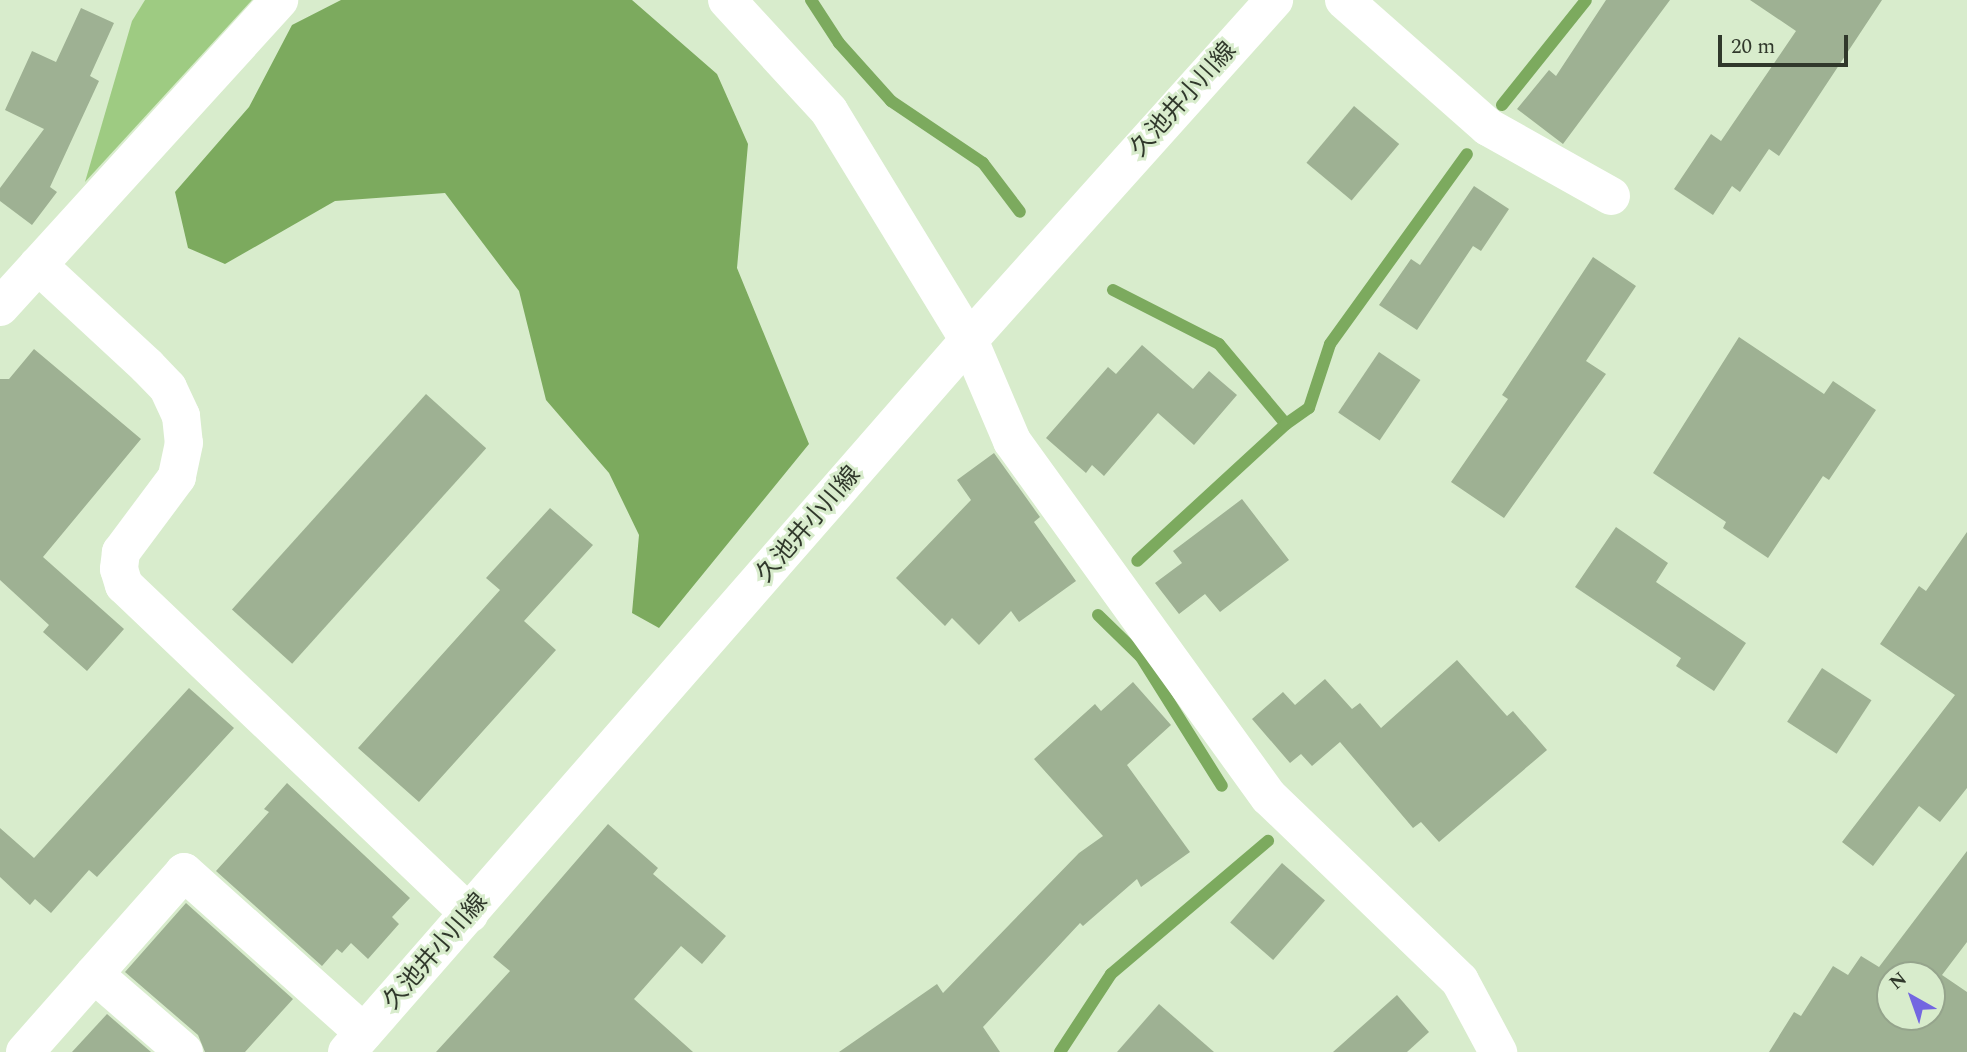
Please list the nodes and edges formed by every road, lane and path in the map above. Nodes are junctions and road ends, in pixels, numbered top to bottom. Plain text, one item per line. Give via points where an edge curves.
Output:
1 (279, 0) edge
2 (727, 0) edge
3 (1274, 0) edge
4 (1344, 0) edge
5 (1611, 196) dead end
6 (38, 265) junction
7 (0, 307) edge
8 (969, 340) junction
9 (469, 914) junction
10 (94, 974) junction
11 (356, 1042) edge
12 (0, 1048) edge
13 (5, 1052) edge
14 (25, 1052) edge
15 (184, 1052) edge
16 (1499, 1052) edge

1 - 6 street
2 - 8 street via 829,111
3 - 8 street, 久池井小川線
4 - 5 street via 1488,127
6 - 7 street
6 - 9 street via 168,388 181,415 184,443 177,477 121,552 119,569 124,585
8 - 9 street, 久池井小川線
8 - 16 street via 1012,440 1269,797 1461,981
9 - 11 street, 久池井小川線
10 - 11 street via 184,872
10 - 14 street
10 - 15 street
12 - 13 street

